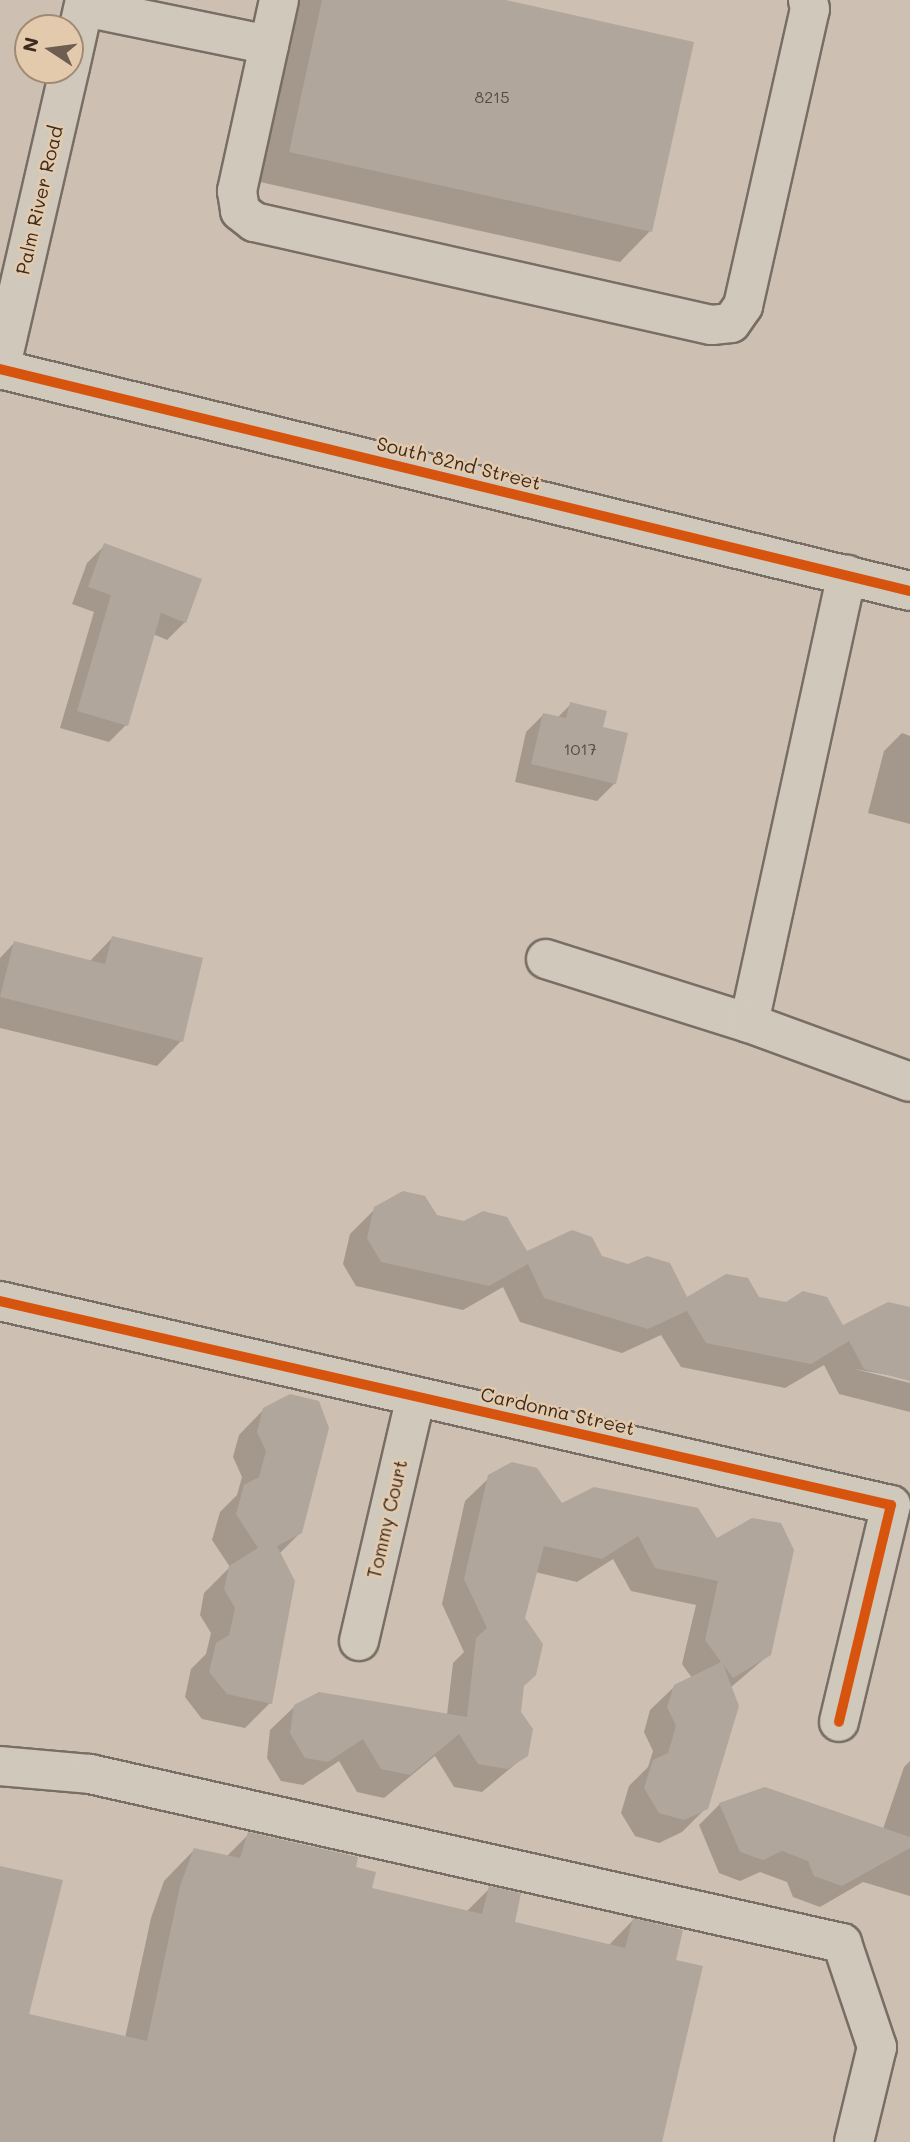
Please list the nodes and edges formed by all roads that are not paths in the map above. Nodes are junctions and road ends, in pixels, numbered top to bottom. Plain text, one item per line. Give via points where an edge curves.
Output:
1 (279, 0) edge
2 (808, 0) edge
3 (85, 3) edge
4 (270, 45) junction
5 (66, 84) edge
6 (0, 369) edge
7 (847, 575) junction
8 (910, 591) edge
9 (546, 959) dead end
10 (749, 1023) junction
11 (910, 1082) edge
12 (0, 1301) edge
13 (416, 1397) junction
14 (359, 1641) dead end
15 (839, 1722) dead end
16 (0, 1766) edge
17 (854, 2142) edge

1 - 4 street
2 - 4 street via 810,9 743,306 732,323 712,325 254,222 240,211 237,191
3 - 4 street
5 - 6 street, Palm River Road
6 - 7 street, South 82nd Street
7 - 8 street, South 82nd Street
7 - 10 street
9 - 10 street
10 - 11 street
12 - 13 street, Cardonna Street
13 - 14 street, Tommy Court
13 - 15 street, Cardonna Street via 891,1505
16 - 17 street via 90,1774 842,1943 877,2047

